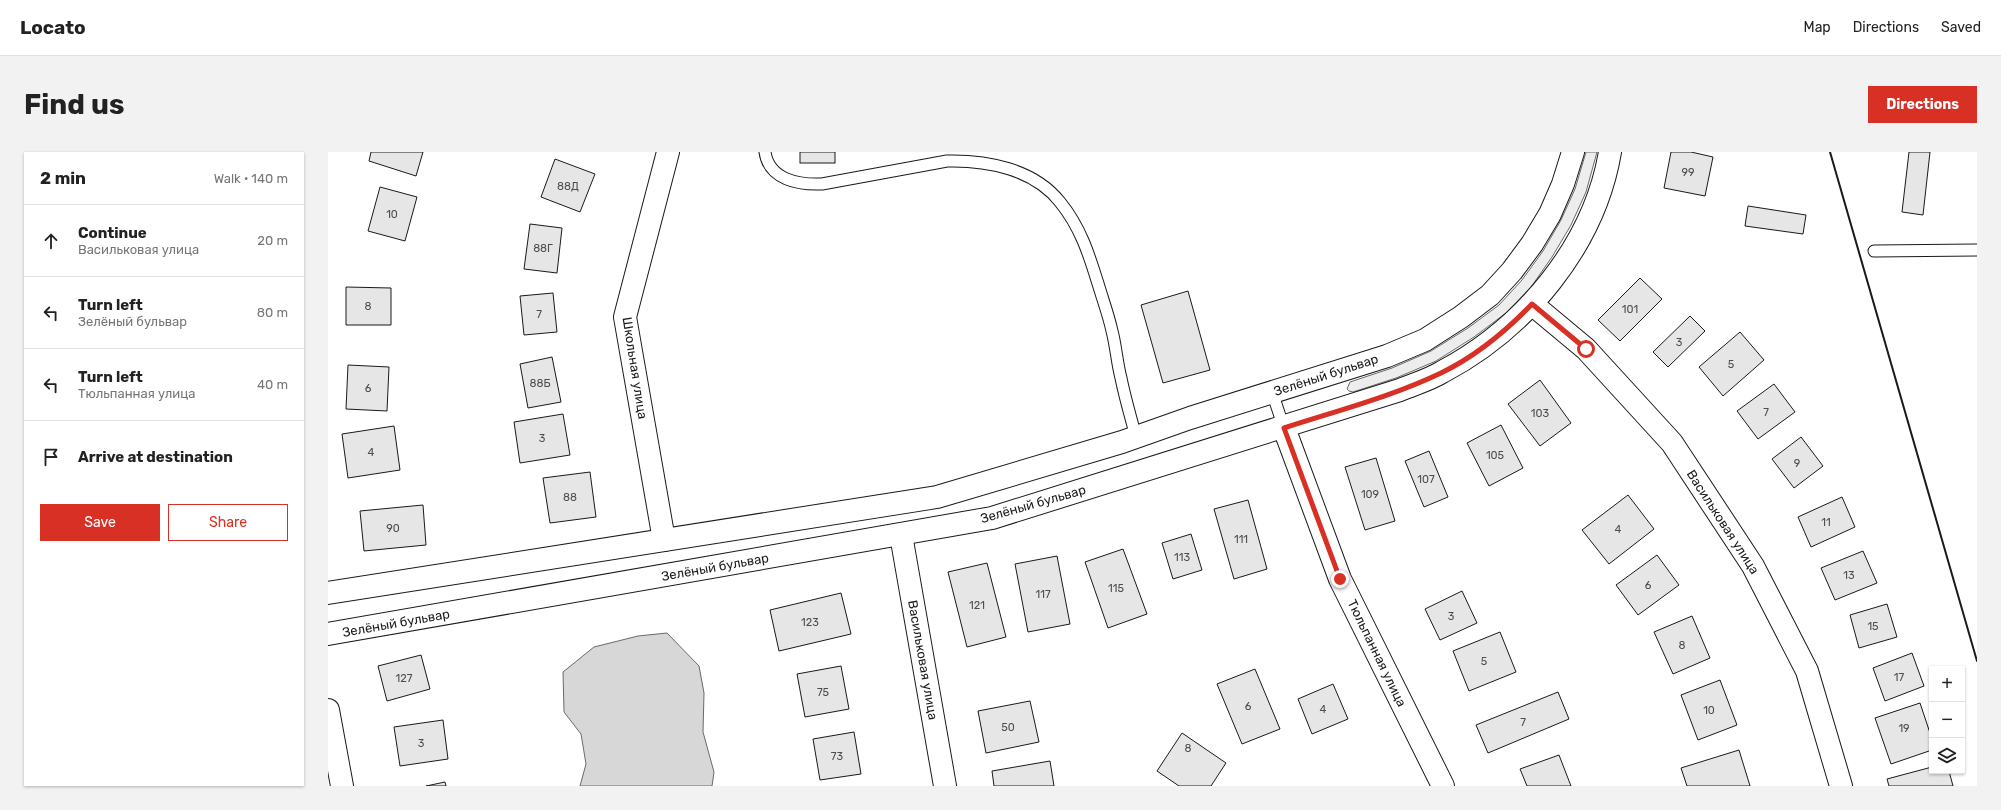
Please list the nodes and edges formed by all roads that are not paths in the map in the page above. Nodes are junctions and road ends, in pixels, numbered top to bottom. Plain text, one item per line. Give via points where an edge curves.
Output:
1 (668, 152) edge
2 (765, 152) edge
3 (1573, 152) edge
4 (1610, 152) edge
5 (1977, 250) edge
6 (1874, 251) dead end
7 (1532, 304) junction
8 (1272, 392) junction
9 (1284, 428) junction
10 (1136, 437) junction
11 (901, 535) junction
12 (664, 540) junction
13 (328, 593) edge
14 (328, 634) edge
15 (328, 710) edge
16 (1435, 784) edge
17 (342, 786) edge
18 (945, 786) edge
19 (1841, 786) edge

1 - 12 street, Школьная улица via 625,318
2 - 10 lane via 772,169 783,178 808,185 947,161 966,161 1008,168 1044,188 1060,201 1085,242 1112,330 1120,377
3 - 8 street, Зелёный бульвар via 1550,214 1512,272 1490,295 1425,340 1387,356
4 - 7 street, Зелёный бульвар via 1598,197 1583,231 1563,264
5 - 6 lane
7 - 9 street, Зелёный бульвар via 1515,322 1442,373 1400,390
7 - 19 street, Васильковая улица via 1586,349 1672,443 1753,566 1807,671
8 - 9 lane
8 - 10 street, Зелёный бульвар
9 - 11 street, Зелёный бульвар via 992,518
9 - 16 street, Тюльпанная улица via 1340,579
10 - 12 street, Зелёный бульвар via 938,497
11 - 14 street, Зелёный бульвар
11 - 18 street, Васильковая улица
12 - 13 street, Зелёный бульвар
15 - 17 street

